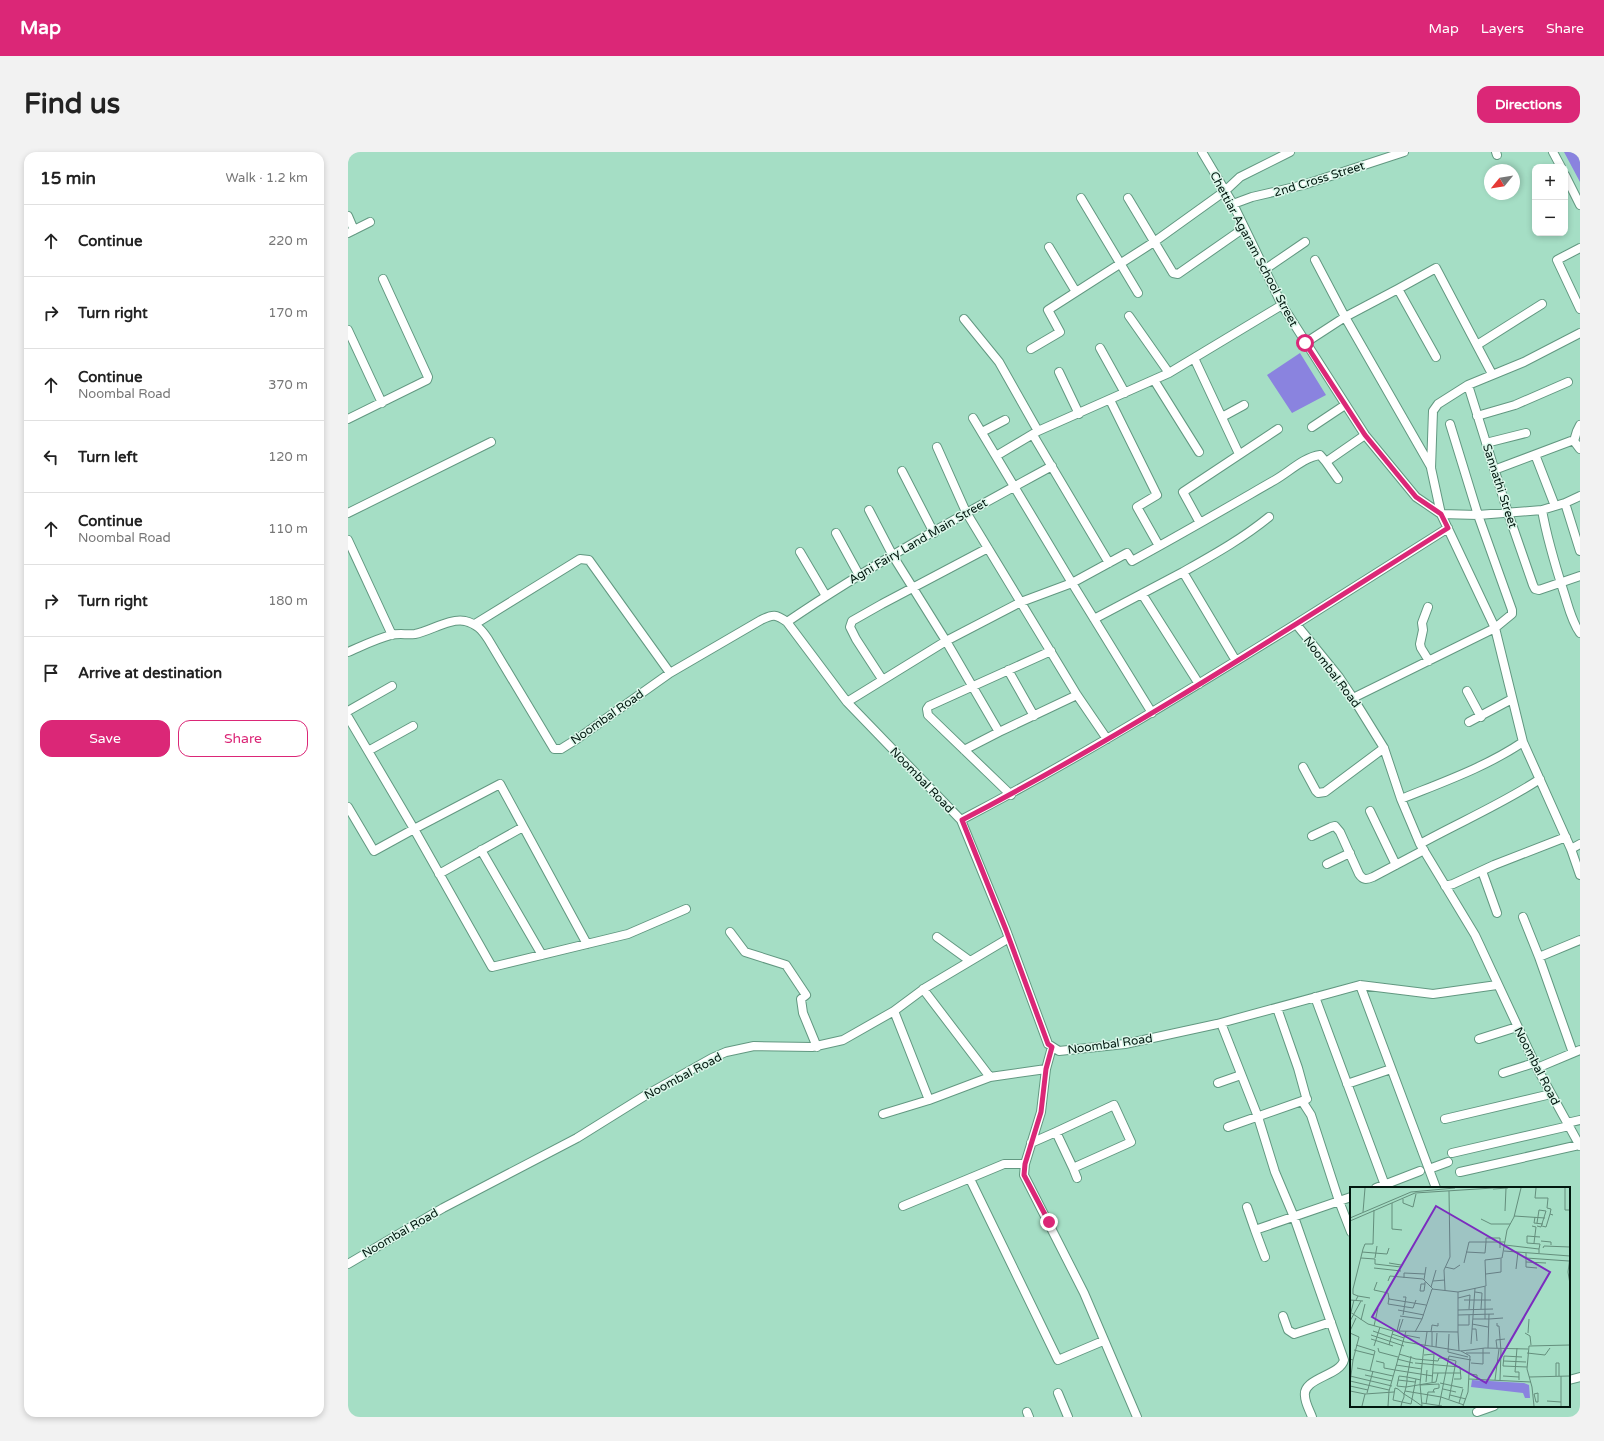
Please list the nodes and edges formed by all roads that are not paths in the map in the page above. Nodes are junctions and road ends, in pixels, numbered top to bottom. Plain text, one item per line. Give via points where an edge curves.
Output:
1 (1202, 152) edge
2 (1290, 152) edge
3 (1404, 152) edge
4 (1553, 152) edge
5 (1559, 164) edge
6 (1568, 181) edge
7 (1225, 191) junction
8 (1081, 198) dead end
9 (1128, 198) dead end
10 (1233, 204) junction
11 (1580, 206) edge
12 (348, 216) edge
13 (370, 222) dead end
14 (1244, 228) junction
15 (351, 231) edge
16 (1154, 242) junction
17 (1305, 242) dead end
18 (1049, 247) dead end
19 (1580, 248) edge
20 (1315, 260) dead end
21 (1120, 264) junction
22 (1264, 270) junction
23 (383, 279) dead end
24 (1398, 289) junction
25 (1076, 292) junction
26 (1138, 293) dead end
27 (1542, 304) dead end
28 (1282, 305) junction
29 (1580, 309) edge
30 (1129, 316) dead end
31 (1345, 317) junction
32 (964, 319) dead end
33 (348, 330) edge
34 (1580, 333) edge
35 (1305, 343) junction
36 (1477, 346) junction
37 (1100, 348) dead end
38 (1031, 349) dead end
39 (1436, 357) dead end
40 (1194, 358) junction
41 (1059, 372) dead end
42 (1169, 374) junction
43 (1492, 374) junction
44 (1154, 380) junction
45 (1568, 382) dead end
46 (1468, 385) junction
47 (1125, 393) junction
48 (1110, 400) junction
49 (382, 403) junction
50 (1244, 405) dead end
51 (1345, 405) junction
52 (1079, 414) junction
53 (1477, 416) junction
54 (1222, 417) junction
55 (973, 418) dead end
56 (348, 419) edge
57 (1005, 420) dead end
58 (1450, 424) dead end
59 (1580, 425) edge
60 (1278, 428) dead end
61 (1312, 428) dead end
62 (982, 432) junction
63 (1036, 433) junction
64 (1526, 433) dead end
65 (1365, 435) junction
66 (1574, 441) junction
67 (491, 442) dead end
68 (1486, 442) junction
69 (937, 446) dead end
70 (1580, 449) edge
71 (1199, 452) dead end
72 (1239, 454) junction
73 (996, 456) junction
74 (1536, 457) dead end
75 (1326, 462) junction
76 (1052, 466) junction
77 (1432, 468) junction
78 (1494, 470) junction
79 (902, 471) dead end
80 (1338, 479) dead end
81 (1014, 487) junction
82 (1580, 496) edge
83 (1565, 503) junction
84 (1555, 506) junction
85 (870, 510) dead end
86 (1542, 510) junction
87 (966, 512) junction
88 (348, 513) edge
89 (1508, 513) junction
90 (1441, 514) junction
91 (1478, 514) junction
92 (1269, 517) dead end
93 (1200, 523) junction
94 (1448, 528) junction
95 (836, 533) dead end
96 (934, 533) junction
97 (348, 540) edge
98 (1159, 546) junction
99 (988, 548) junction
100 (1580, 551) edge
101 (800, 552) dead end
102 (892, 556) junction
103 (1109, 563) junction
104 (1183, 572) junction
105 (859, 575) junction
106 (1580, 576) edge
107 (1072, 583) junction
108 (1560, 583) junction
109 (913, 588) junction
110 (1142, 594) junction
111 (826, 596) junction
112 (1021, 602) junction
113 (1428, 607) dead end
114 (1094, 619) junction
115 (787, 622) junction
116 (475, 624) junction
117 (1296, 624) junction
118 (1495, 628) junction
119 (1580, 633) edge
120 (392, 635) junction
121 (946, 641) junction
122 (1051, 651) junction
123 (348, 652) edge
124 (1236, 661) junction
125 (1429, 661) junction
126 (1008, 670) junction
127 (670, 673) junction
128 (882, 679) junction
129 (1199, 684) junction
130 (392, 686) dead end
131 (972, 687) junction
132 (1467, 691) dead end
133 (1077, 695) junction
134 (1353, 698) junction
135 (1512, 699) junction
136 (847, 702) junction
137 (348, 711) edge
138 (1152, 713) junction
139 (1034, 716) junction
140 (348, 717) edge
141 (1481, 717) junction
142 (1469, 722) dead end
143 (413, 726) dead end
144 (999, 732) junction
145 (1107, 739) junction
146 (1523, 742) junction
147 (1384, 748) junction
148 (964, 750) junction
149 (368, 751) junction
150 (1303, 767) dead end
151 (1540, 779) junction
152 (1011, 795) junction
153 (1401, 799) junction
154 (348, 807) edge
155 (1370, 811) dead end
156 (962, 820) junction
157 (523, 827) junction
158 (414, 829) junction
159 (1312, 836) dead end
160 (1566, 837) junction
161 (1580, 844) edge
162 (1422, 847) junction
163 (1571, 849) junction
164 (481, 850) junction
165 (1350, 853) junction
166 (1327, 864) dead end
167 (1396, 865) junction
168 (1482, 870) junction
169 (439, 874) junction
170 (1580, 875) edge
171 (1445, 886) junction
172 (686, 909) dead end
173 (1497, 913) dead end
174 (1523, 917) dead end
175 (730, 932) dead end
176 (936, 938) dead end
177 (1009, 938) junction
178 (1580, 940) edge
179 (587, 944) junction
180 (542, 955) junction
181 (1539, 957) junction
182 (970, 961) junction
183 (1360, 985) junction
184 (1498, 985) junction
185 (923, 989) junction
186 (1315, 997) junction
187 (1277, 1008) junction
188 (894, 1011) junction
189 (1221, 1023) junction
190 (1517, 1027) junction
191 (1479, 1040) dead end
192 (817, 1047) junction
193 (1052, 1047) junction
194 (1576, 1051) edge
195 (1535, 1066) junction
196 (1046, 1069) junction
197 (1390, 1069) junction
198 (1503, 1073) dead end
199 (1241, 1075) junction
200 (990, 1078) junction
201 (1218, 1083) dead end
202 (1347, 1084) junction
203 (1551, 1094) junction
204 (929, 1100) junction
205 (1302, 1101) junction
206 (882, 1114) dead end
207 (1258, 1118) junction
208 (1445, 1119) dead end
209 (1580, 1120) edge
210 (1568, 1124) junction
211 (1228, 1127) dead end
212 (1056, 1132) junction
213 (1031, 1143) junction
214 (1580, 1145) edge
215 (1452, 1153) dead end
216 (1448, 1162) dead end
217 (1025, 1164) junction
218 (1073, 1168) junction
219 (1424, 1170) junction
220 (1460, 1172) dead end
221 (1077, 1178) dead end
222 (970, 1179) junction
223 (1386, 1186) edge
224 (1435, 1187) edge
225 (1350, 1197) edge
226 (1339, 1201) junction
227 (903, 1206) dead end
228 (1247, 1207) dead end
229 (1294, 1217) junction
230 (1350, 1229) edge
231 (1255, 1230) junction
232 (1265, 1257) dead end
233 (348, 1264) edge
234 (1282, 1316) dead end
235 (1331, 1322) junction
236 (1103, 1341) junction
237 (1347, 1363) edge
238 (1580, 1377) edge
239 (1570, 1380) edge
240 (1058, 1393) dead end
241 (1491, 1407) edge
242 (1477, 1412) dead end
243 (1068, 1417) edge
244 (1137, 1417) edge
245 (1312, 1417) edge

1 - 7 street, Chettiar Agaram School Street
2 - 7 street via 1240,177
3 - 10 street, 2nd Cross Street via 1303,185
4 - 5 street
6 - 11 street
7 - 10 street, Chettiar Agaram School Street
7 - 16 street
8 - 21 street
9 - 16 street
10 - 14 street, Chettiar Agaram School Street
12 - 15 street
13 - 15 street
14 - 16 street via 1178,274 1173,273
14 - 22 street, Chettiar Agaram School Street
16 - 21 street
17 - 22 street
18 - 25 street
19 - 29 street via 1557,260
20 - 31 street
21 - 25 street
21 - 26 street
22 - 28 street, Chettiar Agaram School Street
23 - 49 street via 428,377 427,380
24 - 31 street
24 - 36 street via 1436,268
24 - 39 street
25 - 38 street via 1048,310 1060,332
27 - 36 street
28 - 35 street, Chettiar Agaram School Street
28 - 40 street
30 - 42 street
31 - 35 street
31 - 77 street
32 - 63 street via 999,362
33 - 49 street
34 - 43 street via 1524,362
35 - 51 street, Chettiar Agaram School Street
36 - 43 street
37 - 47 street
40 - 42 street
40 - 54 street
41 - 52 street
42 - 44 street
43 - 46 street
44 - 47 street
44 - 71 street
45 - 53 street via 1515,405
46 - 53 street, Sannathi Street
46 - 77 street via 1438,404 1433,411
47 - 48 street
48 - 52 street
48 - 98 street via 1157,495 1137,507
49 - 56 street
50 - 54 street
51 - 61 street
51 - 65 street, Chettiar Agaram School Street
52 - 63 street
53 - 68 street, Sannathi Street
54 - 72 street
55 - 62 street
57 - 62 street
58 - 91 street
59 - 66 street
60 - 72 street
62 - 73 street
63 - 73 street
63 - 76 street
64 - 68 street
65 - 75 street
65 - 90 street, Chettiar Agaram School Street via 1416,497
66 - 70 street
66 - 78 street
67 - 88 street
68 - 78 street, Sannathi Street
69 - 87 street
72 - 93 street via 1183,492
73 - 81 street
74 - 84 street
75 - 80 street
75 - 93 street via 1320,455 1313,456
76 - 81 street, Agni Fairy Land Main Street
76 - 103 street
77 - 90 street
78 - 89 street, Sannathi Street
79 - 96 street
81 - 87 street, Agni Fairy Land Main Street
81 - 107 street
82 - 83 street
83 - 84 street
83 - 100 street
84 - 86 street
85 - 102 street
86 - 89 street
86 - 108 street
87 - 96 street, Agni Fairy Land Main Street
87 - 99 street
89 - 91 street
89 - 108 street, Sannathi Street via 1533,585 1539,590
90 - 91 street
90 - 94 street
91 - 118 street via 1512,610 1510,617
92 - 104 street via 1220,552
93 - 98 street
94 - 117 street
94 - 118 street
95 - 105 street
96 - 102 street, Agni Fairy Land Main Street
97 - 120 street
98 - 103 street via 1132,561 1126,553
99 - 109 street
99 - 112 street
101 - 111 street
102 - 105 street, Agni Fairy Land Main Street
102 - 109 street
103 - 107 street
104 - 110 street
104 - 124 street
105 - 111 street, Agni Fairy Land Main Street
106 - 108 street
107 - 112 street
107 - 114 street
108 - 119 street
109 - 121 street
109 - 128 street via 852,621 850,627 856,639
110 - 114 street
110 - 129 street
111 - 115 street, Agni Fairy Land Main Street
112 - 121 street
112 - 122 street
113 - 125 street via 1422,623 1420,644
114 - 138 street
115 - 127 street, Noombal Road via 779,616 772,615
115 - 136 street, Noombal Road
116 - 120 street via 454,621 416,634
116 - 127 street via 580,559 589,560
116 - 127 street, Noombal Road via 485,634 554,749 561,749 578,739
117 - 124 street, Noombal Road
117 - 134 street, Noombal Road
118 - 125 street
118 - 135 street
120 - 123 street
121 - 128 street
121 - 131 street
122 - 126 street
122 - 133 street
124 - 129 street, Noombal Road
125 - 134 street
126 - 131 street
126 - 139 street
128 - 136 street
129 - 138 street, Noombal Road
130 - 137 street
131 - 144 street
131 - 148 street via 927,709 928,715
132 - 141 street
133 - 139 street
133 - 145 street
134 - 147 street, Noombal Road
135 - 141 street
135 - 146 street
136 - 156 street, Noombal Road
138 - 145 street, Noombal Road
139 - 144 street
140 - 149 street
141 - 142 street
143 - 149 street
144 - 148 street
145 - 152 street, Noombal Road
146 - 151 street
146 - 153 street via 1502,757
147 - 150 street via 1321,793 1316,791
147 - 153 street, Noombal Road
148 - 152 street
149 - 158 street
151 - 160 street
151 - 162 street via 1482,813 1450,828
152 - 156 street, Noombal Road
153 - 162 street, Noombal Road
154 - 158 street via 374,851
155 - 167 street
156 - 177 street
157 - 158 street via 500,784
157 - 164 street
157 - 179 street
158 - 169 street
159 - 165 street via 1336,826
160 - 163 street
160 - 168 street
161 - 163 street
162 - 167 street
162 - 171 street, Noombal Road
163 - 170 street
164 - 169 street
164 - 180 street
165 - 166 street
165 - 167 street via 1359,874 1365,879
168 - 171 street
168 - 173 street
169 - 180 street via 492,967
171 - 184 street, Noombal Road via 1475,935
172 - 179 street via 628,934
174 - 181 street
175 - 192 street via 744,952 786,965 806,995 801,1000 803,1013
176 - 182 street
177 - 182 street, Noombal Road
177 - 193 street, Noombal Road via 1048,1044
178 - 181 street
179 - 180 street
181 - 194 street
182 - 185 street, Noombal Road
183 - 184 street, Noombal Road via 1433,994
183 - 186 street, Noombal Road
183 - 197 street
184 - 190 street, Noombal Road
185 - 188 street, Noombal Road
185 - 200 street
186 - 187 street, Noombal Road
186 - 202 street
187 - 189 street, Noombal Road
187 - 205 street via 1307,1099
188 - 192 street, Noombal Road via 848,1038
188 - 204 street
189 - 193 street, Noombal Road via 1125,1044 1059,1051
189 - 199 street
190 - 191 street
190 - 195 street, Noombal Road
192 - 233 street, Noombal Road via 754,1046 712,1058 577,1138 449,1205
193 - 196 street
194 - 195 street
195 - 198 street
195 - 203 street, Noombal Road
196 - 200 street
196 - 213 street via 1041,1112
197 - 202 street
197 - 219 street
199 - 201 street
199 - 207 street
200 - 204 street
202 - 223 street
203 - 208 street
203 - 210 street, Noombal Road
204 - 206 street
205 - 207 street
205 - 226 street via 1310,1115
207 - 211 street
207 - 229 street via 1275,1172
209 - 210 street
210 - 214 street, Noombal Road
210 - 215 street
212 - 213 street
212 - 218 street
212 - 218 street via 1114,1105 1131,1142
213 - 217 street
214 - 220 street
216 - 219 street
217 - 222 street via 1004,1164
217 - 236 street via 1024,1175 1084,1293
218 - 221 street
219 - 223 street
219 - 224 street
222 - 227 street
222 - 236 street via 1058,1360
225 - 226 street
226 - 229 street
226 - 230 street
228 - 231 street
229 - 231 street
229 - 235 street
231 - 232 street
234 - 235 street via 1288,1330 1294,1334
235 - 237 street
236 - 244 street
237 - 245 street via 1305,1390 1304,1396
238 - 239 street
240 - 243 street
241 - 242 street

